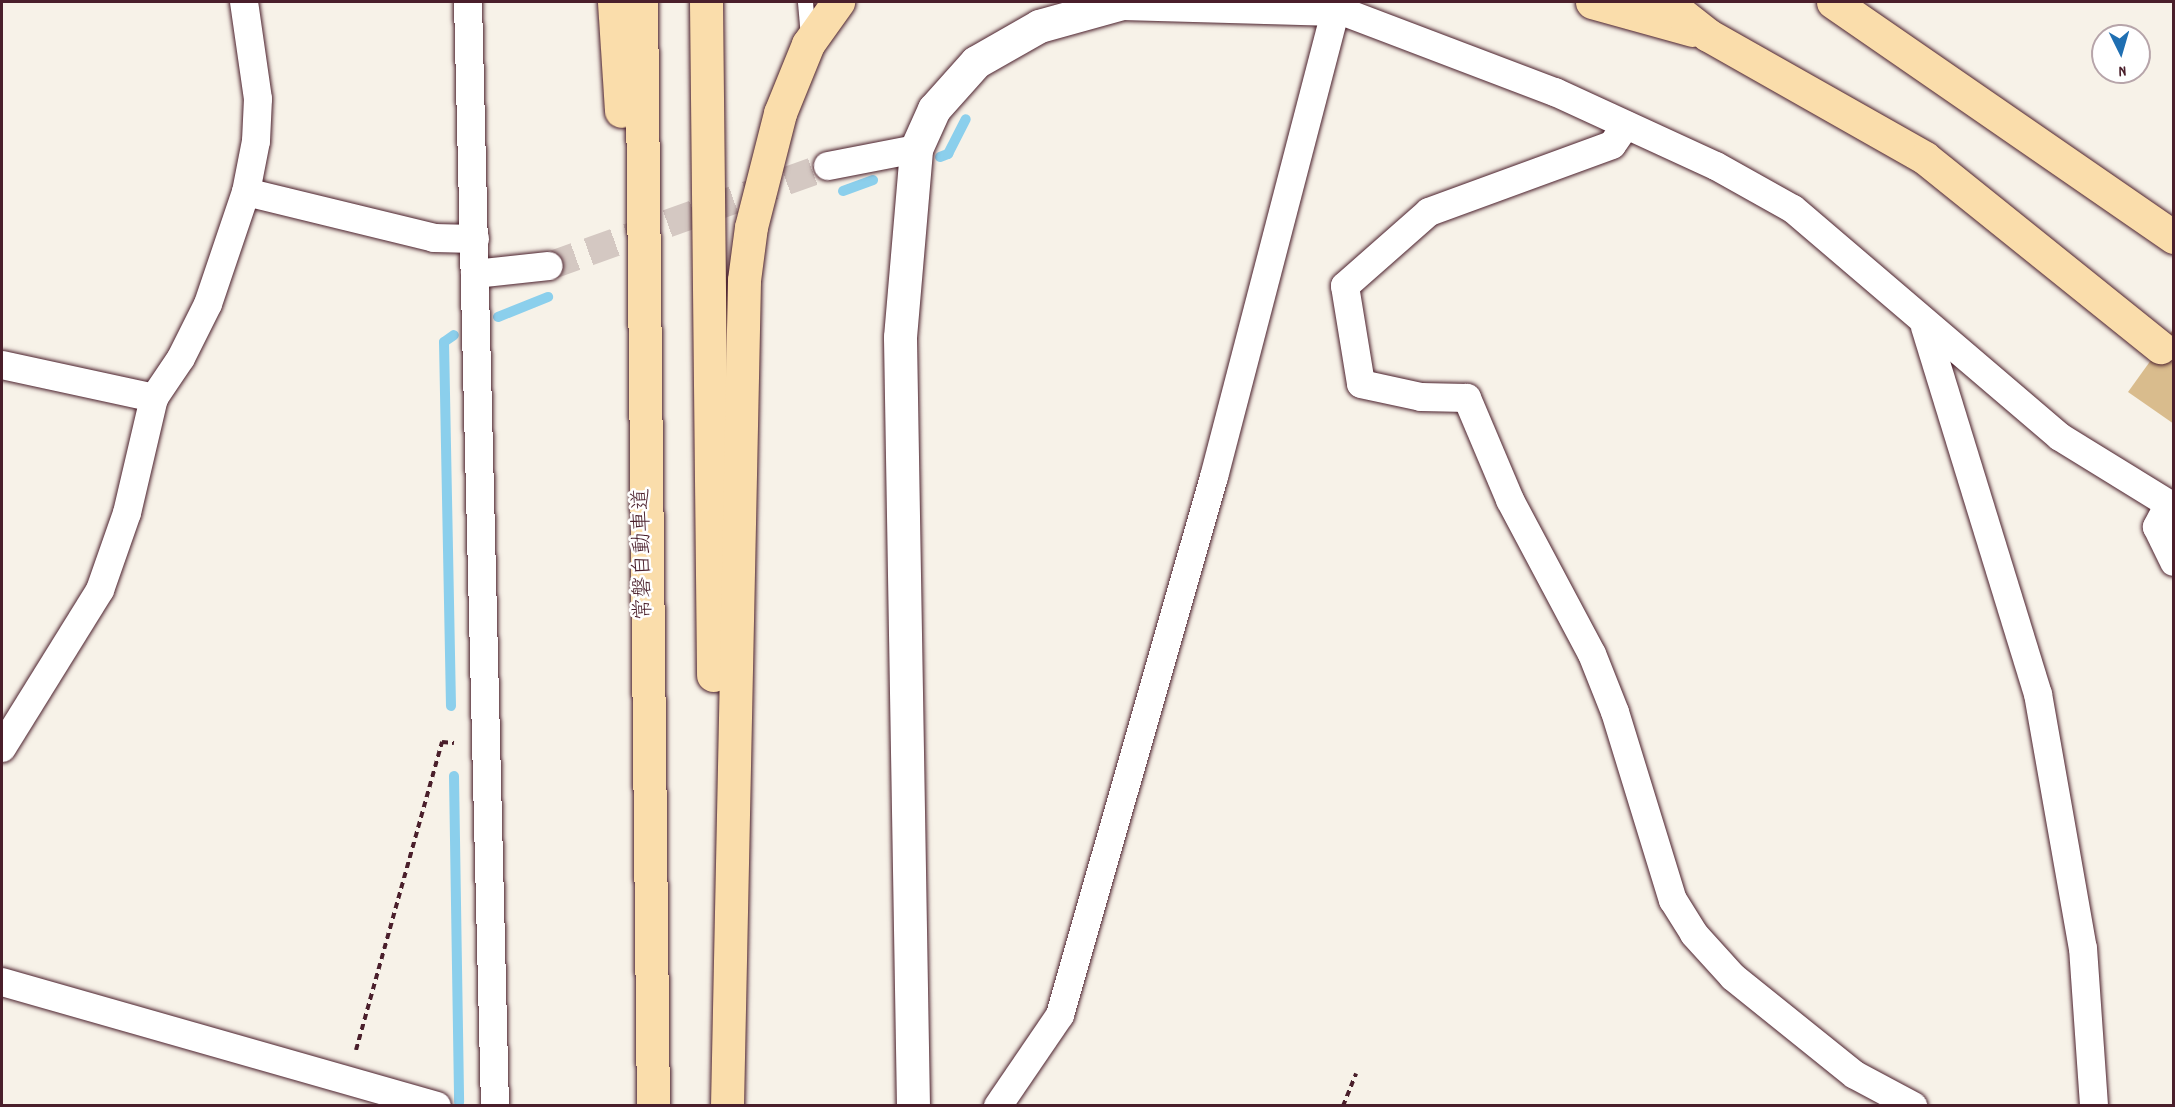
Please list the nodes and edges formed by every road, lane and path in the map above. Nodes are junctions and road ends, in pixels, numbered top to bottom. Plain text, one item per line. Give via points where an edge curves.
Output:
1 (244, 2) edge
2 (468, 2) edge
3 (614, 2) edge
4 (640, 2) edge
5 (706, 2) edge
6 (805, 2) edge
7 (838, 2) edge
8 (1592, 2) edge
9 (1666, 2) edge
10 (1833, 2) edge
11 (1337, 5) edge
12 (1708, 34) junction
13 (808, 44) junction
14 (1626, 125) junction
15 (916, 149) junction
16 (828, 166) tunnel mouth
17 (246, 192) junction
18 (2174, 237) edge
19 (475, 239) junction
20 (549, 266) tunnel mouth
21 (475, 274) junction
22 (1925, 327) junction
23 (2160, 347) dead end
24 (2, 365) edge
25 (154, 398) junction
26 (643, 460) junction
27 (2171, 505) edge
28 (2174, 562) edge
29 (485, 745) junction
30 (2, 748) edge
31 (2, 982) edge
32 (1356, 1073) dead end
33 (347, 1082) junction
34 (437, 1106) edge
35 (495, 1106) edge
36 (653, 1106) edge
37 (719, 1106) edge
38 (726, 1106) edge
39 (913, 1106) edge
40 (998, 1106) edge
41 (1342, 1106) edge
42 (1913, 1106) edge
43 (2094, 1106) edge

1 - 17 street via 258,99
2 - 19 street
3 - 26 highway
4 - 26 highway, 常磐自動車道
5 - 37 highway
6 - 13 lane
7 - 13 highway
8 - 12 highway
9 - 12 highway
10 - 18 highway
11 - 14 street via 1555,92
11 - 15 street via 1122,3 1039,26 976,62 934,109
11 - 40 street via 1214,477 1060,1015
12 - 23 highway via 1925,158
13 - 38 highway via 764,164 744,280
14 - 22 street via 1716,166 1793,209
14 - 42 street via 1612,145 1429,212 1345,286 1361,384 1421,397 1467,398 1510,500 1592,654 1616,712 1673,900 1694,934 1733,977 1855,1075
15 - 16 street
15 - 39 street via 900,337
17 - 19 street via 434,238
17 - 25 street via 208,304
19 - 21 street
20 - 21 street
21 - 29 street
22 - 27 street via 2060,437
22 - 43 street via 2038,694 2083,948
24 - 25 street
25 - 30 street via 127,513 100,590
26 - 36 highway, 常磐自動車道
27 - 28 street via 2157,527
29 - 33 path via 442,742
29 - 35 street
31 - 33 street
32 - 41 path
33 - 34 street

